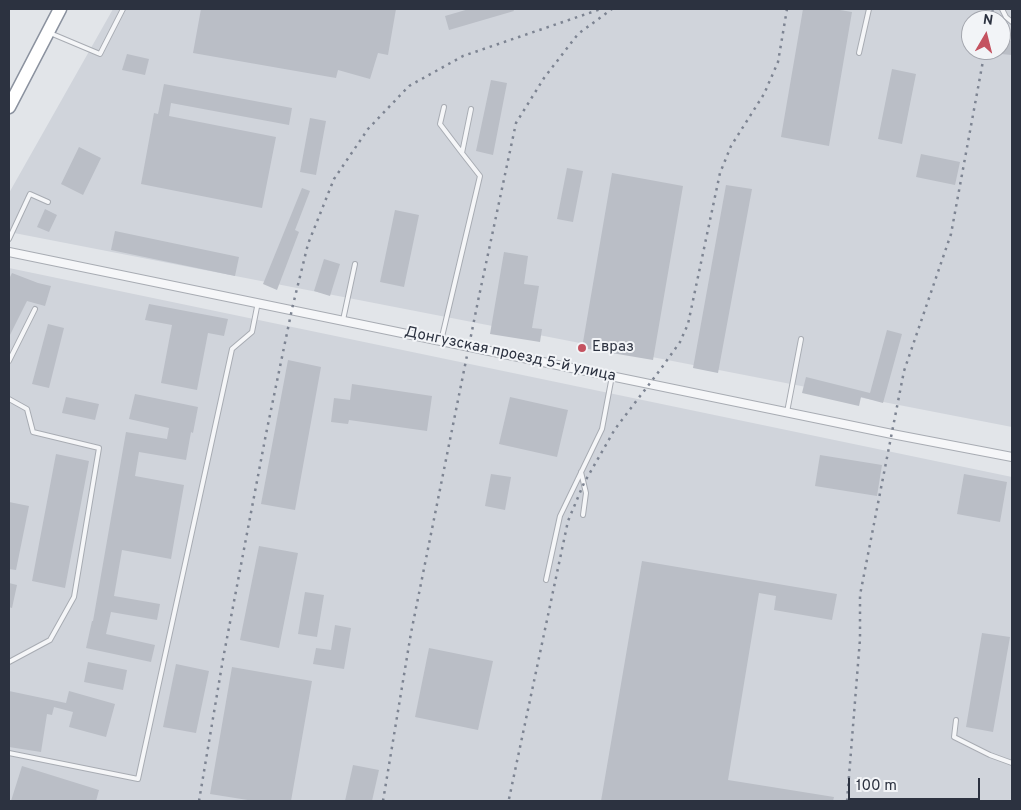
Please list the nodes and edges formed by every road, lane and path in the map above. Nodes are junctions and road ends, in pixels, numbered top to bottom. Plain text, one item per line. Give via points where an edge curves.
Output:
1 (60, 9) edge
2 (123, 9) edge
3 (869, 9) edge
4 (1002, 9) edge
5 (1012, 22) edge
6 (48, 32) junction
7 (859, 54) dead end
8 (9, 107) edge
9 (444, 107) dead end
10 (471, 109) dead end
11 (462, 152) junction
12 (48, 202) dead end
13 (9, 239) edge
14 (9, 252) edge
15 (355, 264) dead end
16 (258, 302) junction
17 (35, 309) dead end
18 (343, 320) junction
19 (802, 339) dead end
20 (441, 340) junction
21 (9, 361) edge
22 (612, 376) junction
23 (9, 399) edge
24 (787, 412) junction
25 (1012, 457) edge
26 (581, 472) junction
27 (583, 515) dead end
28 (546, 580) dead end
29 (9, 662) edge
30 (956, 720) dead end
31 (9, 753) edge
32 (1012, 762) edge

1 - 6 highway
2 - 6 lane via 100,54
3 - 7 lane
4 - 5 lane
6 - 8 highway
9 - 11 lane via 440,124
10 - 11 lane
11 - 20 lane via 480,176
12 - 13 lane via 30,194
14 - 16 street, Донгузская проезд 5-й улица
15 - 18 lane
16 - 18 street, Донгузская проезд 5-й улица
16 - 31 lane via 252,332 232,349 138,780
17 - 21 lane
18 - 20 street, Донгузская проезд 5-й улица
19 - 24 lane
20 - 22 street, Донгузская проезд 5-й улица
22 - 24 street, Донгузская проезд 5-й улица
22 - 26 lane via 602,429
23 - 29 lane via 27,409 33,432 99,448 74,596 50,640
24 - 25 street, Донгузская проезд 5-й улица
26 - 27 lane via 586,493
26 - 28 lane via 560,516
30 - 32 lane via 954,737

